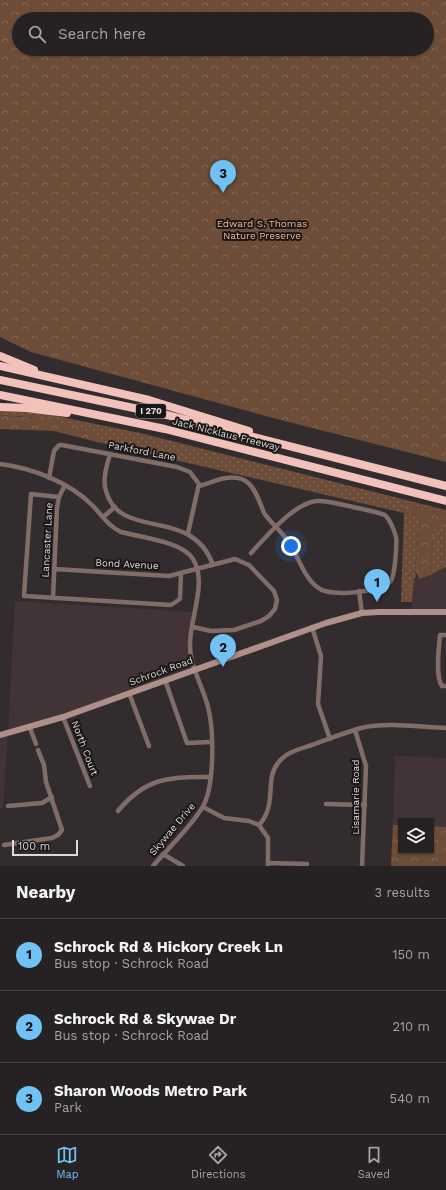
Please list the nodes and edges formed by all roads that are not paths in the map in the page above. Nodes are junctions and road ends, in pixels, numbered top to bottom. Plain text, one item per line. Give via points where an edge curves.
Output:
1 (0, 356) edge
2 (0, 366) edge
3 (0, 380) edge
4 (72, 383) junction
5 (0, 395) edge
6 (0, 407) edge
7 (149, 425) junction
8 (301, 449) junction
9 (110, 454) junction
10 (0, 464) edge
11 (49, 478) junction
12 (65, 486) junction
13 (199, 486) junction
14 (446, 486) edge
15 (58, 497) junction
16 (446, 501) edge
17 (115, 507) junction
18 (103, 517) junction
19 (276, 527) junction
20 (188, 533) junction
21 (250, 552) dead end
22 (213, 564) junction
23 (54, 568) junction
24 (197, 569) junction
25 (181, 573) junction
26 (359, 591) junction
27 (53, 598) junction
28 (446, 612) edge
29 (362, 613) junction
30 (193, 627) junction
31 (312, 627) junction
32 (446, 635) edge
33 (196, 669) junction
34 (165, 680) junction
35 (446, 686) edge
36 (129, 693) junction
37 (63, 717) junction
38 (30, 728) junction
39 (446, 728) edge
40 (356, 730) junction
41 (0, 735) edge
42 (330, 739) junction
43 (212, 742) junction
44 (36, 744) dead end
45 (149, 746) dead end
46 (38, 750) dead end
47 (210, 777) junction
48 (90, 786) dead end
49 (52, 797) junction
50 (326, 804) dead end
51 (365, 805) junction
52 (8, 806) dead end
53 (203, 807) junction
54 (118, 811) dead end
55 (259, 825) junction
56 (4, 845) dead end
57 (163, 854) junction
58 (307, 864) dead end
59 (268, 865) edge
60 (153, 866) edge
61 (183, 866) edge
62 (362, 866) edge

1 - 4 highway
2 - 4 highway
3 - 8 highway, Jack Nicklaus Freeway / I 270 via 123,405
4 - 8 highway via 184,410
5 - 7 highway, Jack Nicklaus Freeway / I 270
6 - 7 highway via 50,410
7 - 16 highway, Jack Nicklaus Freeway / I 270
8 - 14 highway, Jack Nicklaus Freeway / I 270
9 - 11 street, Parkford Lane via 59,445 54,451
9 - 13 street, Parkford Lane via 177,467 190,472
9 - 17 street via 105,491
10 - 11 street via 20,467
11 - 12 street
12 - 15 street, Lancaster Lane
12 - 18 street via 91,504
13 - 19 street via 222,479 239,478 254,488 264,513
13 - 20 street
15 - 23 street, Lancaster Lane
15 - 27 street via 31,494 24,596
17 - 18 street
17 - 20 street via 127,517
18 - 24 street via 112,528 121,532 182,549 193,559
19 - 21 street
19 - 26 street via 287,540 311,582 318,588 326,592 344,594
19 - 26 street via 301,507 314,501 329,501 385,515 396,537 394,575 391,581
20 - 22 street via 202,544
22 - 24 street
22 - 30 street via 235,559 249,564 274,591 276,609 261,621 234,630 211,631
23 - 25 street, Bond Avenue via 158,575
23 - 27 street, Lancaster Lane
24 - 25 street, Bond Avenue
24 - 30 street, Skywae Drive via 197,608
25 - 27 street via 180,599 171,605
26 - 29 street
28 - 29 main road, Schrock Road
29 - 31 main road, Schrock Road
30 - 33 street, Skywae Drive via 190,645
31 - 33 main road, Schrock Road
31 - 42 street via 321,656 318,704
32 - 35 street via 440,635 439,680 442,686
33 - 34 main road, Schrock Road
33 - 43 street, Skywae Drive via 211,719
34 - 36 main road, Schrock Road
34 - 43 street via 187,743
36 - 37 main road, Schrock Road
36 - 45 street
37 - 38 main road, Schrock Road
37 - 48 street, North Court
38 - 41 main road, Schrock Road
38 - 44 street
39 - 40 street via 380,726
40 - 42 street
40 - 51 street, Lisamarie Road via 366,766
42 - 55 street via 290,752 277,763 272,778 270,804 264,820
43 - 47 street, Skywae Drive
46 - 49 street
47 - 53 street, Skywae Drive
47 - 54 street via 183,776 161,780 134,794
49 - 52 street via 42,803
49 - 56 street via 62,828 60,833 52,838
50 - 51 street
51 - 62 street, Lisamarie Road
53 - 55 street via 224,818
53 - 57 street, Skywae Drive
55 - 59 street via 268,838
57 - 60 street, Skywae Drive
57 - 61 street
58 - 59 street

